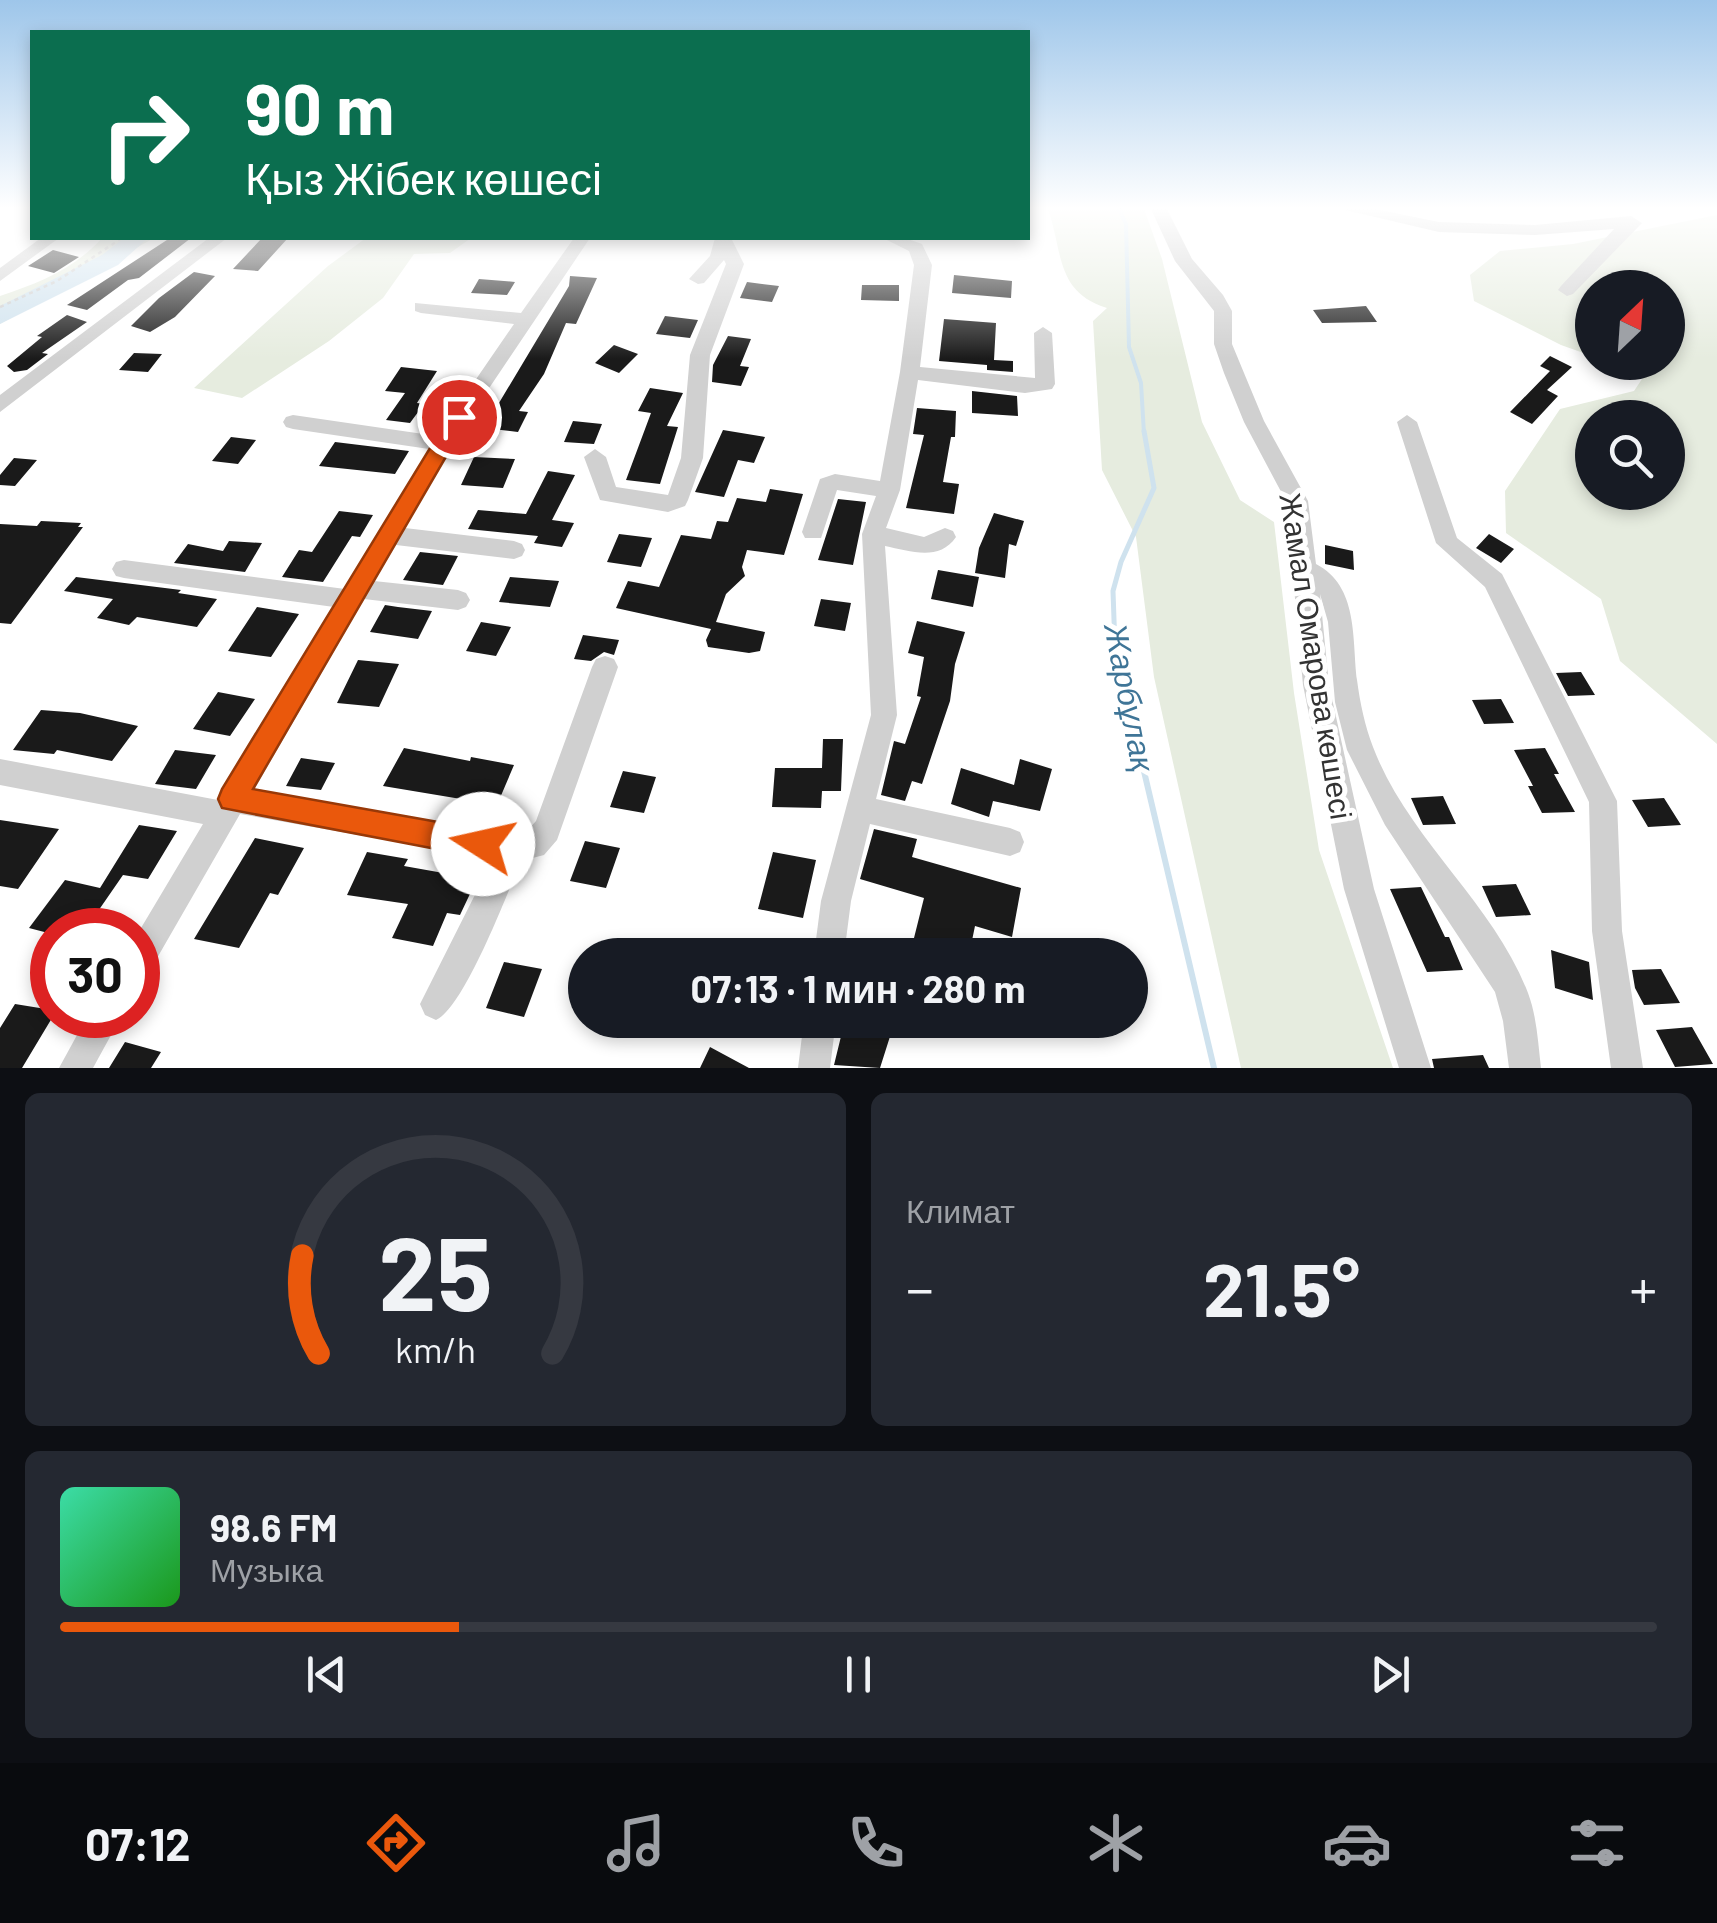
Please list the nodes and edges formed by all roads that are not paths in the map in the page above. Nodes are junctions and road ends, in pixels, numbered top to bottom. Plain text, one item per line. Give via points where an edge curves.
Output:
1 (23, 259) edge
2 (191, 259) edge
3 (567, 259) edge
4 (716, 259) edge
5 (732, 259) edge
6 (920, 259) edge
7 (1183, 259) edge
8 (1598, 259) edge
9 (0, 276) edge
10 (698, 280) dead end
11 (1567, 290) dead end
12 (422, 307) dead end
13 (524, 319) junction
14 (1043, 334) dead end
15 (910, 372) junction
16 (1, 402) edge
17 (293, 422) dead end
18 (1408, 422) dead end
19 (443, 444) junction
20 (595, 456) dead end
21 (889, 490) junction
22 (813, 532) dead end
23 (874, 534) junction
24 (389, 535) junction
25 (945, 537) dead end
26 (514, 550) dead end
27 (1303, 568) junction
28 (124, 569) dead end
29 (354, 594) junction
30 (458, 600) dead end
31 (605, 667) dead end
32 (0, 772) edge
33 (227, 806) junction
34 (859, 808) junction
35 (1010, 842) dead end
36 (512, 850) junction
37 (160, 923) edge
38 (831, 938) edge
39 (436, 1004) dead end
40 (93, 1038) edge
41 (818, 1038) edge
42 (75, 1068) edge
43 (814, 1068) edge
44 (1416, 1068) edge
45 (1525, 1068) edge
46 (1627, 1068) edge

1 - 9 street
2 - 16 street
3 - 13 street
4 - 10 street
5 - 20 street via 700,356 692,458 676,500 608,494
6 - 15 street
7 - 27 street, Жамал Омарова көшесі via 1223,311 1223,344 1234,373 1297,501
8 - 11 street
12 - 13 street
13 - 19 street
14 - 15 street via 1045,384
15 - 21 street
17 - 19 street
18 - 46 street via 1447,543 1494,580 1603,801 1608,931
19 - 24 street
21 - 22 street via 828,484
21 - 23 street
23 - 25 street via 925,546
23 - 34 street via 884,714
24 - 26 street
24 - 29 street
27 - 44 street, Жамал Омарова көшесі via 1316,684 1352,856
27 - 45 street via 1320,574 1337,602 1348,702 1367,765 1492,954 1519,1015
28 - 29 street
29 - 30 street
29 - 33 street
31 - 36 street via 547,830 534,845
32 - 33 street
33 - 36 street
33 - 37 street
34 - 35 street
34 - 38 street
36 - 39 street
40 - 42 street
41 - 43 street

